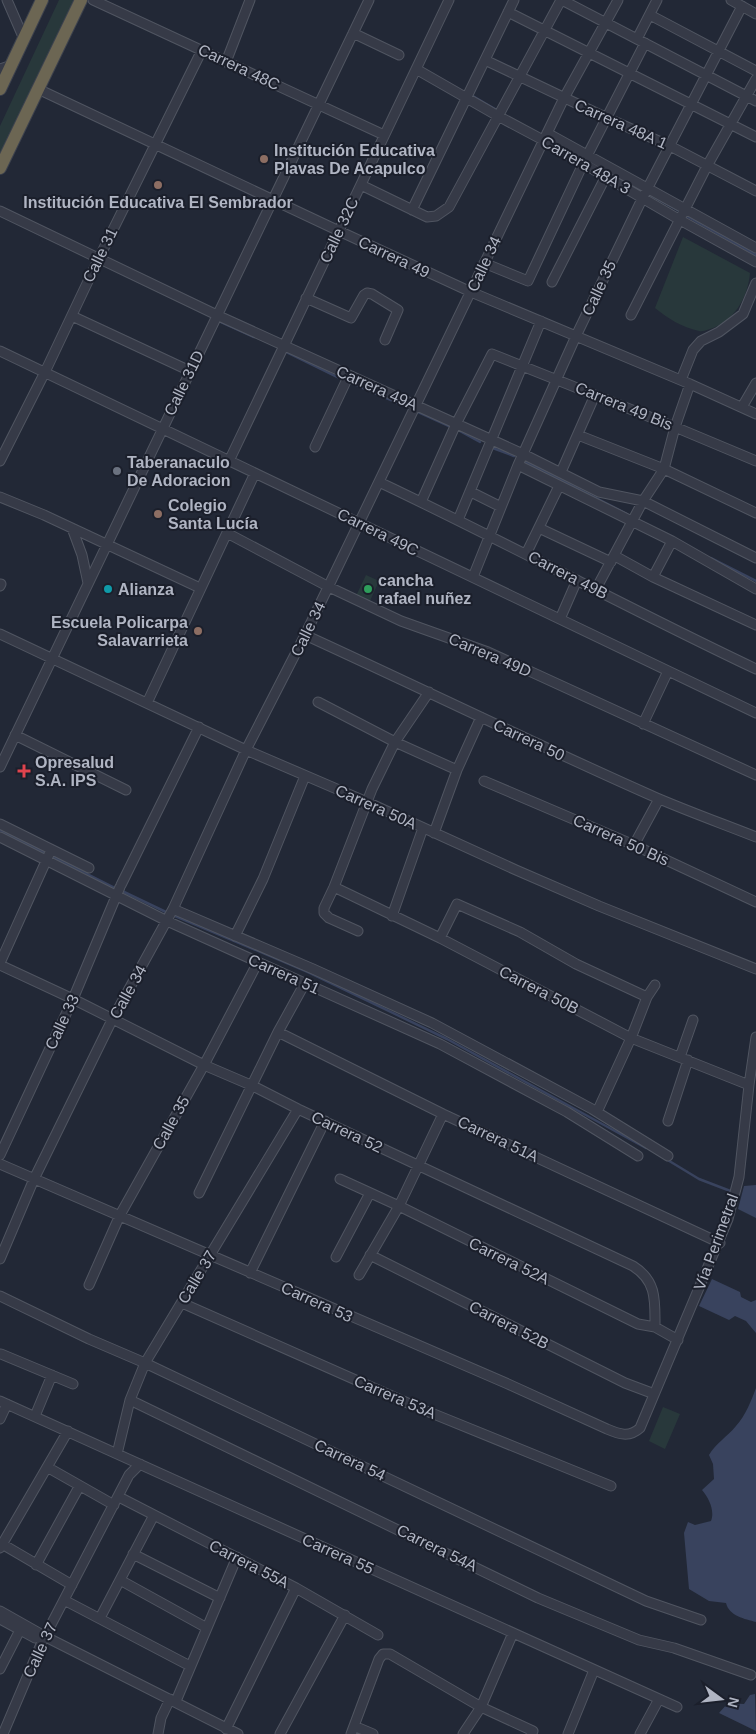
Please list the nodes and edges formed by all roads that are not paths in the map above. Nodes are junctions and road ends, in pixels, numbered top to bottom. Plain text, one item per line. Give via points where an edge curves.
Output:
1 (7, 0) edge
2 (42, 0) edge
3 (81, 0) edge
4 (93, 0) edge
5 (250, 0) edge
6 (369, 0) edge
7 (449, 0) edge
8 (514, 0) edge
9 (561, 0) edge
10 (618, 0) edge
11 (657, 0) edge
12 (731, 0) edge
13 (742, 6) junction
14 (508, 12) junction
15 (650, 14) junction
16 (756, 14) edge
17 (605, 22) junction
18 (545, 30) junction
19 (353, 33) junction
20 (24, 39) junction
21 (641, 41) junction
22 (202, 50) junction
23 (719, 51) junction
24 (588, 52) junction
25 (398, 55) dead end
26 (485, 60) junction
27 (226, 62) junction
28 (6, 67) edge
29 (416, 69) junction
30 (756, 71) edge
31 (630, 73) junction
32 (706, 75) junction
33 (520, 77) junction
34 (756, 79) edge
35 (0, 89) edge
36 (38, 89) junction
37 (746, 96) junction
38 (466, 98) junction
39 (564, 98) junction
40 (756, 101) edge
41 (319, 104) junction
42 (691, 104) junction
43 (498, 116) junction
44 (607, 118) junction
45 (730, 124) junction
46 (384, 135) junction
47 (545, 136) junction
48 (756, 137) edge
49 (155, 144) junction
50 (670, 146) junction
51 (588, 154) junction
52 (583, 164) junction
53 (707, 166) junction
54 (0, 168) edge
55 (606, 176) junction
56 (361, 185) junction
57 (756, 191) edge
58 (645, 192) junction
59 (272, 200) junction
60 (412, 210) junction
61 (0, 211) edge
62 (683, 214) junction
63 (339, 231) junction
64 (756, 248) edge
65 (99, 258) junction
66 (756, 262) edge
67 (484, 263) junction
68 (552, 282) dead end
69 (756, 283) edge
70 (471, 292) junction
71 (306, 298) junction
72 (217, 315) junction
73 (631, 315) dead end
74 (72, 316) junction
75 (541, 321) junction
76 (576, 336) junction
77 (385, 340) dead end
78 (284, 346) junction
79 (0, 351) edge
80 (523, 366) junction
81 (190, 371) junction
82 (45, 372) junction
83 (349, 375) junction
84 (558, 380) junction
85 (681, 380) junction
86 (756, 383) edge
87 (690, 384) junction
88 (595, 395) junction
89 (415, 404) junction
90 (742, 407) junction
91 (756, 414) edge
92 (456, 424) junction
93 (675, 427) junction
94 (163, 428) junction
95 (578, 435) junction
96 (491, 439) junction
97 (315, 447) dead end
98 (524, 454) junction
99 (0, 461) edge
100 (229, 461) junction
101 (756, 461) edge
102 (518, 465) junction
103 (664, 469) junction
104 (561, 472) junction
105 (255, 473) junction
106 (379, 482) junction
107 (559, 486) junction
108 (471, 492) junction
109 (2, 500) edge
110 (643, 501) junction
111 (422, 502) junction
112 (501, 508) junction
113 (756, 513) edge
114 (458, 520) junction
115 (631, 521) junction
116 (359, 523) junction
117 (72, 528) junction
118 (539, 528) junction
119 (227, 533) junction
120 (490, 535) junction
121 (672, 540) junction
122 (107, 545) junction
123 (526, 554) junction
124 (756, 558) edge
125 (613, 559) junction
126 (473, 577) junction
127 (652, 577) junction
128 (577, 580) junction
129 (88, 584) junction
130 (328, 587) junction
131 (200, 588) junction
132 (596, 589) junction
133 (756, 589) edge
134 (560, 619) junction
135 (756, 625) edge
136 (0, 634) edge
137 (305, 635) junction
138 (52, 659) junction
139 (756, 669) edge
140 (668, 671) junction
141 (429, 692) junction
142 (318, 702) dead end
143 (147, 703) junction
144 (756, 713) edge
145 (481, 717) junction
146 (643, 724) junction
147 (199, 728) junction
148 (15, 735) junction
149 (395, 742) junction
150 (4, 748) edge
151 (246, 750) junction
152 (0, 766) edge
153 (457, 770) junction
154 (305, 776) junction
155 (756, 776) edge
156 (484, 781) dead end
157 (126, 790) dead end
158 (659, 798) junction
159 (367, 802) junction
160 (0, 824) edge
161 (423, 828) junction
162 (434, 833) junction
163 (756, 837) edge
164 (0, 838) edge
165 (634, 845) junction
166 (48, 855) junction
167 (89, 868) dead end
168 (334, 887) junction
169 (118, 890) junction
170 (756, 902) edge
171 (170, 915) junction
172 (392, 916) junction
173 (358, 930) dead end
174 (236, 936) junction
175 (440, 938) junction
176 (259, 948) junction
177 (256, 960) junction
178 (0, 964) edge
179 (756, 969) edge
180 (305, 983) junction
181 (655, 985) dead end
182 (647, 997) junction
183 (73, 999) junction
184 (112, 1020) junction
185 (693, 1020) dead end
186 (278, 1032) junction
187 (756, 1037) edge
188 (631, 1038) junction
189 (684, 1059) junction
190 (204, 1064) junction
191 (749, 1085) junction
192 (253, 1086) junction
193 (298, 1109) junction
194 (597, 1112) junction
195 (443, 1114) junction
196 (325, 1121) junction
197 (668, 1121) dead end
198 (0, 1155) edge
199 (638, 1156) dead end
200 (668, 1156) dead end
201 (0, 1164) edge
202 (418, 1164) junction
203 (34, 1179) junction
204 (340, 1179) dead end
205 (199, 1193) dead end
206 (370, 1194) junction
207 (399, 1206) junction
208 (120, 1215) junction
209 (720, 1243) junction
210 (210, 1255) junction
211 (370, 1255) junction
212 (336, 1257) dead end
213 (0, 1259) edge
214 (250, 1273) junction
215 (359, 1275) dead end
216 (89, 1285) dead end
217 (0, 1296) edge
218 (182, 1303) junction
219 (655, 1327) junction
220 (678, 1340) junction
221 (2, 1354) dead end
222 (145, 1362) junction
223 (52, 1375) junction
224 (73, 1384) dead end
225 (652, 1394) junction
226 (130, 1400) junction
227 (4, 1402) edge
228 (35, 1416) junction
229 (0, 1420) edge
230 (68, 1431) junction
231 (634, 1433) joint
232 (117, 1454) junction
233 (140, 1464) junction
234 (47, 1467) junction
235 (611, 1486) dead end
236 (80, 1487) junction
237 (116, 1501) junction
238 (154, 1515) junction
239 (1, 1546) edge
240 (133, 1554) junction
241 (237, 1558) junction
242 (36, 1565) junction
243 (120, 1580) junction
244 (72, 1585) junction
245 (296, 1588) junction
246 (220, 1598) junction
247 (64, 1600) junction
248 (0, 1611) edge
249 (345, 1615) junction
250 (100, 1618) junction
251 (0, 1619) edge
252 (701, 1620) dead end
253 (207, 1628) junction
254 (20, 1630) junction
255 (513, 1633) junction
256 (378, 1635) dead end
257 (44, 1639) junction
258 (190, 1666) junction
259 (0, 1669) edge
260 (594, 1670) junction
261 (751, 1676) dead end
262 (658, 1699) junction
263 (173, 1700) junction
264 (481, 1707) junction
265 (677, 1708) dead end
266 (226, 1729) junction
267 (353, 1730) edge
268 (532, 1732) edge
269 (3, 1734) edge
270 (158, 1734) edge
271 (238, 1734) edge
272 (280, 1734) edge
273 (373, 1734) edge
274 (462, 1734) edge
275 (568, 1734) edge
276 (640, 1734) edge

1 - 20 street
2 - 20 highway
3 - 36 highway
4 - 22 street, Carrera 48C
5 - 27 street
6 - 19 street, Calle 31D
7 - 29 street, Calle 32C
8 - 14 street
9 - 17 street
9 - 18 street
10 - 17 street, Calle 34
11 - 15 street
12 - 13 street
13 - 16 street
13 - 23 street, Calle 35
14 - 18 street
14 - 26 street
15 - 21 street
15 - 23 street
17 - 21 street
17 - 24 street, Calle 34
18 - 24 street
18 - 33 street
19 - 25 street
19 - 41 street, Calle 31D
20 - 28 highway
21 - 31 street
21 - 32 street
22 - 27 street, Carrera 48C
22 - 49 street, Calle 31
23 - 30 street
23 - 32 street, Calle 35
24 - 31 street
24 - 39 street, Calle 34
26 - 33 street, Carrera 48A 1
26 - 38 street
27 - 41 street, Carrera 48C
28 - 35 highway
29 - 38 street, Carrera 48A 3
29 - 46 street, Calle 32C
31 - 42 street
31 - 44 street
32 - 37 street
32 - 42 street, Calle 35
33 - 39 street, Carrera 48A 1
33 - 43 street
34 - 37 street
36 - 49 street, Carrera 49
36 - 54 highway
37 - 40 street
37 - 45 street
38 - 43 street, Carrera 48A 3
38 - 60 street
39 - 44 street, Carrera 48A 1
39 - 47 street, Calle 34
41 - 46 street, Carrera 48C
41 - 59 street, Calle 31D
42 - 45 street
42 - 50 street, Calle 35
43 - 47 street, Carrera 48A 3
43 - 60 street via 449,207 436,216 427,217
44 - 50 street, Carrera 48A 1
44 - 51 street
45 - 48 street
45 - 53 street
46 - 56 street, Calle 32C
47 - 51 street
47 - 52 street, Carrera 48A 3
47 - 67 street, Calle 34
49 - 59 street, Carrera 49
49 - 65 street, Calle 31
50 - 53 street, Carrera 48A 1
50 - 58 street, Calle 35
51 - 58 street
52 - 55 street, Carrera 48A 3
52 - 67 street via 528,281
53 - 57 street, Carrera 48A 1
53 - 62 street
55 - 58 street, Carrera 48A 3
55 - 68 street
56 - 60 street
56 - 63 street, Calle 32C
58 - 62 street
58 - 62 street, Carrera 48A 3
58 - 76 street, Calle 35
59 - 63 street, Carrera 49
59 - 72 street, Calle 31D
61 - 65 street, Carrera 49A
62 - 64 street
62 - 66 street, Carrera 48A 3
62 - 73 street
63 - 70 street, Carrera 49
63 - 71 street, Calle 32C
65 - 72 street, Carrera 49A
65 - 74 street, Calle 31
67 - 70 street, Calle 34
69 - 85 street via 743,314 701,341
70 - 75 street, Carrera 49
70 - 89 street, Calle 34
71 - 77 street via 351,318 364,295 367,293 380,298 398,310
71 - 78 street, Calle 32C
72 - 78 street, Carrera 49A
72 - 81 street, Calle 31D
74 - 81 street
74 - 82 street, Calle 31
75 - 76 street, Carrera 49
75 - 80 street
76 - 84 street, Calle 35
76 - 85 street, Carrera 49
78 - 83 street, Carrera 49A
78 - 100 street, Calle 32C
79 - 82 street, Carrera 49C
80 - 84 street, Carrera 49 Bis
80 - 92 street, Carrera 49 Bis via 492,354
80 - 96 street
81 - 94 street, Calle 31D
82 - 94 street, Carrera 49C
82 - 99 street, Calle 31
83 - 89 street, Carrera 49A
83 - 97 street
84 - 88 street, Carrera 49 Bis
84 - 98 street, Calle 35
85 - 87 street, Carrera 49
86 - 90 street
87 - 90 street, Carrera 49
87 - 93 street
88 - 93 street, Carrera 49 Bis
88 - 95 street
89 - 92 street, Carrera 49A
89 - 106 street, Calle 34
90 - 91 street, Carrera 49
92 - 96 street, Carrera 49A
92 - 111 street
93 - 101 street, Carrera 49 Bis
93 - 103 street
94 - 100 street, Carrera 49C
94 - 122 street, Calle 31D
95 - 103 street
95 - 104 street
96 - 98 street, Carrera 49A
96 - 108 street
98 - 102 street, Calle 35
98 - 104 street, Carrera 49A
100 - 105 street, Carrera 49C
102 - 107 street
102 - 112 street, Calle 35
103 - 110 street
103 - 113 street
104 - 110 street, Carrera 49A via 600,492
105 - 116 street, Carrera 49C
105 - 119 street
106 - 111 street, Carrera 49B
106 - 116 street, Calle 34
107 - 115 street
107 - 118 street
108 - 112 street
108 - 114 street
109 - 117 street
110 - 115 street
110 - 124 street, Carrera 49A
111 - 114 street, Carrera 49B
112 - 120 street, Calle 35
114 - 120 street, Carrera 49B
115 - 121 street
115 - 125 street
116 - 126 street, Carrera 49C
116 - 130 street, Calle 34
117 - 122 street
117 - 129 street
118 - 123 street
118 - 125 street
119 - 130 street, Carrera 49D
119 - 131 street
120 - 123 street, Carrera 49B
120 - 126 street, Calle 35
121 - 127 street
121 - 133 street
122 - 129 street, Calle 31D
122 - 131 street
123 - 128 street, Carrera 49B
125 - 127 street
125 - 132 street
126 - 134 street, Carrera 49C
127 - 135 street
128 - 132 street, Carrera 49B
128 - 134 street
129 - 138 street, Calle 31D
130 - 137 street, Calle 34
130 - 146 street, Carrera 49D via 401,621 488,652
131 - 143 street
132 - 139 street, Carrera 49B
134 - 140 street, Carrera 49C
136 - 138 street, Carrera 50A
137 - 141 street, Carrera 50
137 - 151 street, Calle 34
138 - 143 street, Carrera 50A
138 - 148 street, Calle 31D
140 - 144 street, Carrera 49C
140 - 146 street
141 - 145 street, Carrera 50
141 - 149 street
142 - 149 street
143 - 147 street, Carrera 50A
145 - 153 street
145 - 158 street, Carrera 50
146 - 155 street, Carrera 49D
147 - 151 street, Carrera 50A
147 - 169 street, Calle 33
148 - 150 street, Calle 31D
148 - 157 street
149 - 153 street
149 - 159 street
150 - 152 street, Calle 31D
151 - 154 street, Carrera 50A
151 - 171 street, Calle 34
153 - 162 street
154 - 159 street, Carrera 50A
154 - 174 street
156 - 165 street, Carrera 50 Bis
158 - 163 street, Carrera 50
158 - 165 street
159 - 161 street, Carrera 50A
159 - 168 street
160 - 166 street, Carrera 51
161 - 162 street, Carrera 50A
161 - 172 street
162 - 179 street, Carrera 50A via 599,906
164 - 166 street, Carrera 51
165 - 170 street, Carrera 50 Bis
166 - 167 street, Carrera 51
166 - 169 street, Carrera 51
166 - 178 street
168 - 172 street, Carrera 50B
168 - 173 street via 324,912 329,918
169 - 171 street, Carrera 51
169 - 183 street, Calle 33
171 - 174 street
171 - 177 street, Carrera 51
171 - 184 street, Calle 34
172 - 175 street, Carrera 50B
174 - 176 street
175 - 182 street via 457,904 520,932
175 - 188 street, Carrera 50B
176 - 177 street, Calle 35
176 - 194 street via 432,1023
177 - 180 street, Carrera 51
177 - 190 street, Calle 35
178 - 183 street, Carrera 52
180 - 186 street
180 - 199 street, Carrera 51 via 440,1044 567,1112
181 - 182 street
182 - 188 street
183 - 184 street, Carrera 52
183 - 198 street, Calle 33
184 - 190 street, Carrera 52
184 - 203 street, Calle 34
185 - 189 street
186 - 192 street
186 - 195 street, Carrera 51A
187 - 191 street, Vía Perimetral
188 - 189 street, Carrera 50B
188 - 194 street
189 - 191 street, Carrera 50B
189 - 197 street
190 - 192 street, Carrera 52
190 - 208 street, Calle 35
191 - 209 street, Vía Perimetral via 739,1177
192 - 193 street, Carrera 52
192 - 205 street
193 - 196 street, Carrera 52
193 - 210 street, Calle 37
194 - 200 street
195 - 202 street
195 - 209 street, Carrera 51A
196 - 202 street, Carrera 52
196 - 214 street
201 - 203 street, Carrera 53
202 - 207 street
202 - 219 street, Carrera 52 via 642,1271 653,1291
203 - 208 street, Carrera 53
203 - 213 street, Calle 34
204 - 206 street, Carrera 52A
206 - 207 street, Carrera 52A
206 - 212 street
207 - 211 street
207 - 219 street, Carrera 52A via 638,1324
208 - 210 street, Carrera 53
208 - 216 street, Calle 35
209 - 220 street, Vía Perimetral
210 - 214 street, Carrera 53
210 - 218 street, Calle 37
211 - 215 street
211 - 225 street, Carrera 52B
214 - 231 street, Carrera 53 via 607,1429 620,1434
217 - 222 street, Carrera 54
218 - 222 street, Calle 37
218 - 235 street, Carrera 53A via 419,1408
219 - 220 street, Carrera 52A
220 - 225 street, Vía Perimetral
221 - 223 street
222 - 226 street, Calle 37
222 - 252 street, Carrera 54 via 646,1601
223 - 224 street
223 - 228 street
225 - 231 street, Vía Perimetral via 640,1428
226 - 232 street, Calle 37
226 - 261 street, Carrera 54A via 538,1598 639,1640 674,1648
227 - 228 street, Carrera 55
227 - 229 street
228 - 230 street, Carrera 55
230 - 232 street, Carrera 55
230 - 234 street
232 - 233 street, Carrera 55
233 - 237 street, Calle 37
233 - 255 street, Carrera 55
234 - 236 street, Carrera 55A
234 - 239 street
236 - 237 street, Carrera 55A
236 - 242 street
237 - 238 street, Carrera 55A
237 - 244 street, Calle 37
238 - 240 street
238 - 241 street, Carrera 55A
239 - 242 street
240 - 243 street
240 - 246 street
241 - 245 street, Carrera 55A
241 - 246 street
242 - 244 street
243 - 250 street
243 - 253 street
244 - 247 street, Calle 37
245 - 249 street, Carrera 55A
245 - 266 street
246 - 253 street
247 - 250 street
247 - 257 street, Calle 37
248 - 257 street
249 - 256 street, Carrera 55A
249 - 272 street
250 - 258 street
251 - 254 street
253 - 258 street
254 - 257 street
254 - 259 street
255 - 260 street, Carrera 55
255 - 264 street
257 - 263 street
257 - 269 street, Calle 37
258 - 263 street
260 - 262 street, Carrera 55
260 - 275 street
262 - 265 street, Carrera 55
262 - 276 street
263 - 266 street
263 - 270 street via 161,1718
264 - 267 street via 390,1654 381,1655
264 - 268 street
264 - 274 street
266 - 271 street
267 - 273 street

